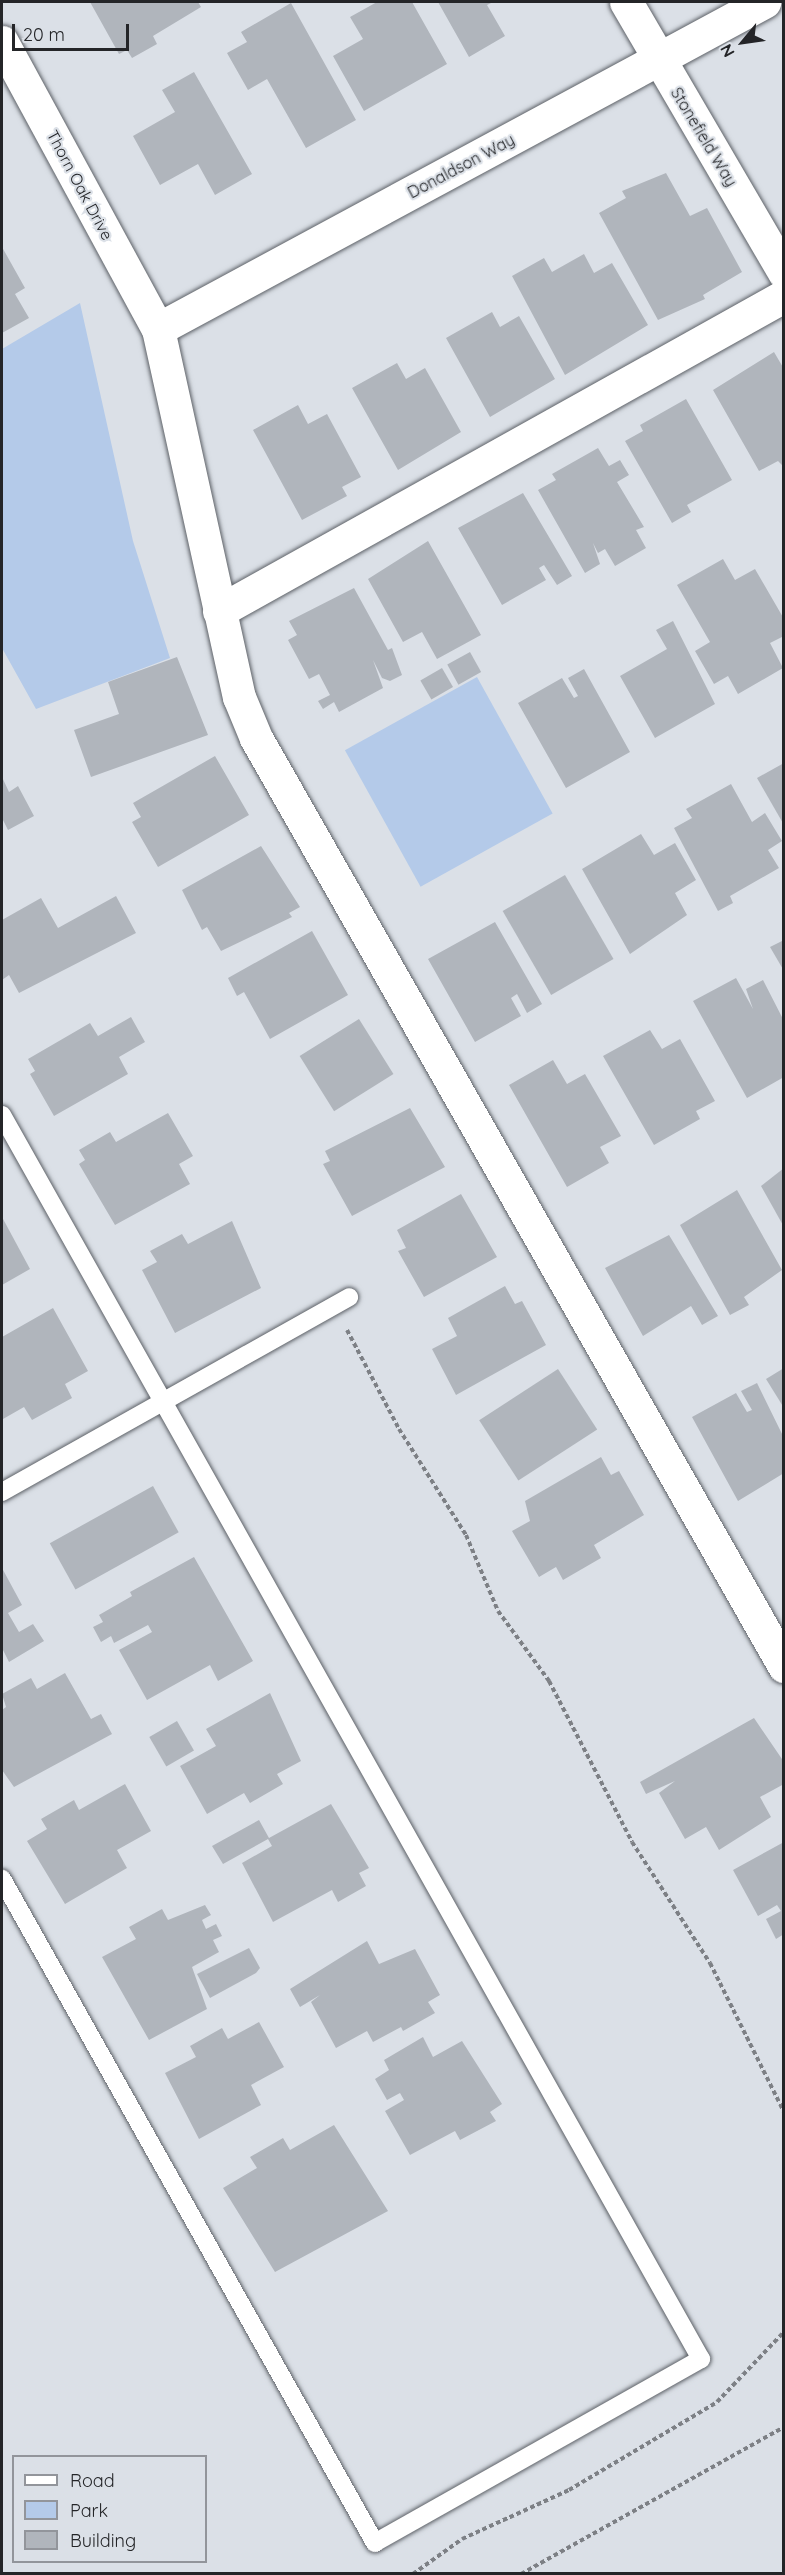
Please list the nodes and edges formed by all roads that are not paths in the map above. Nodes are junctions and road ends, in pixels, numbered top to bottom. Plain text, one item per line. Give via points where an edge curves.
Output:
1 (626, 2) edge
2 (764, 2) edge
3 (2, 42) edge
4 (658, 60) junction
5 (783, 272) edge
6 (783, 296) edge
7 (158, 329) junction
8 (219, 611) junction
9 (2, 1115) edge
10 (342, 1302) road end
11 (163, 1402) junction
12 (2, 1492) edge
13 (783, 1666) edge
14 (2, 1879) edge

1 - 4 street, Stonefield Way
2 - 4 street, Donaldson Way
3 - 7 street, Thorn Oak Drive
4 - 5 street, Stonefield Way
4 - 7 street, Donaldson Way
6 - 8 street
7 - 8 street, Thorn Oak Drive
8 - 13 street, Thorn Oak Drive via 239,697 256,738
9 - 11 lane
10 - 11 lane
11 - 12 lane
11 - 14 lane via 701,2360 375,2543

